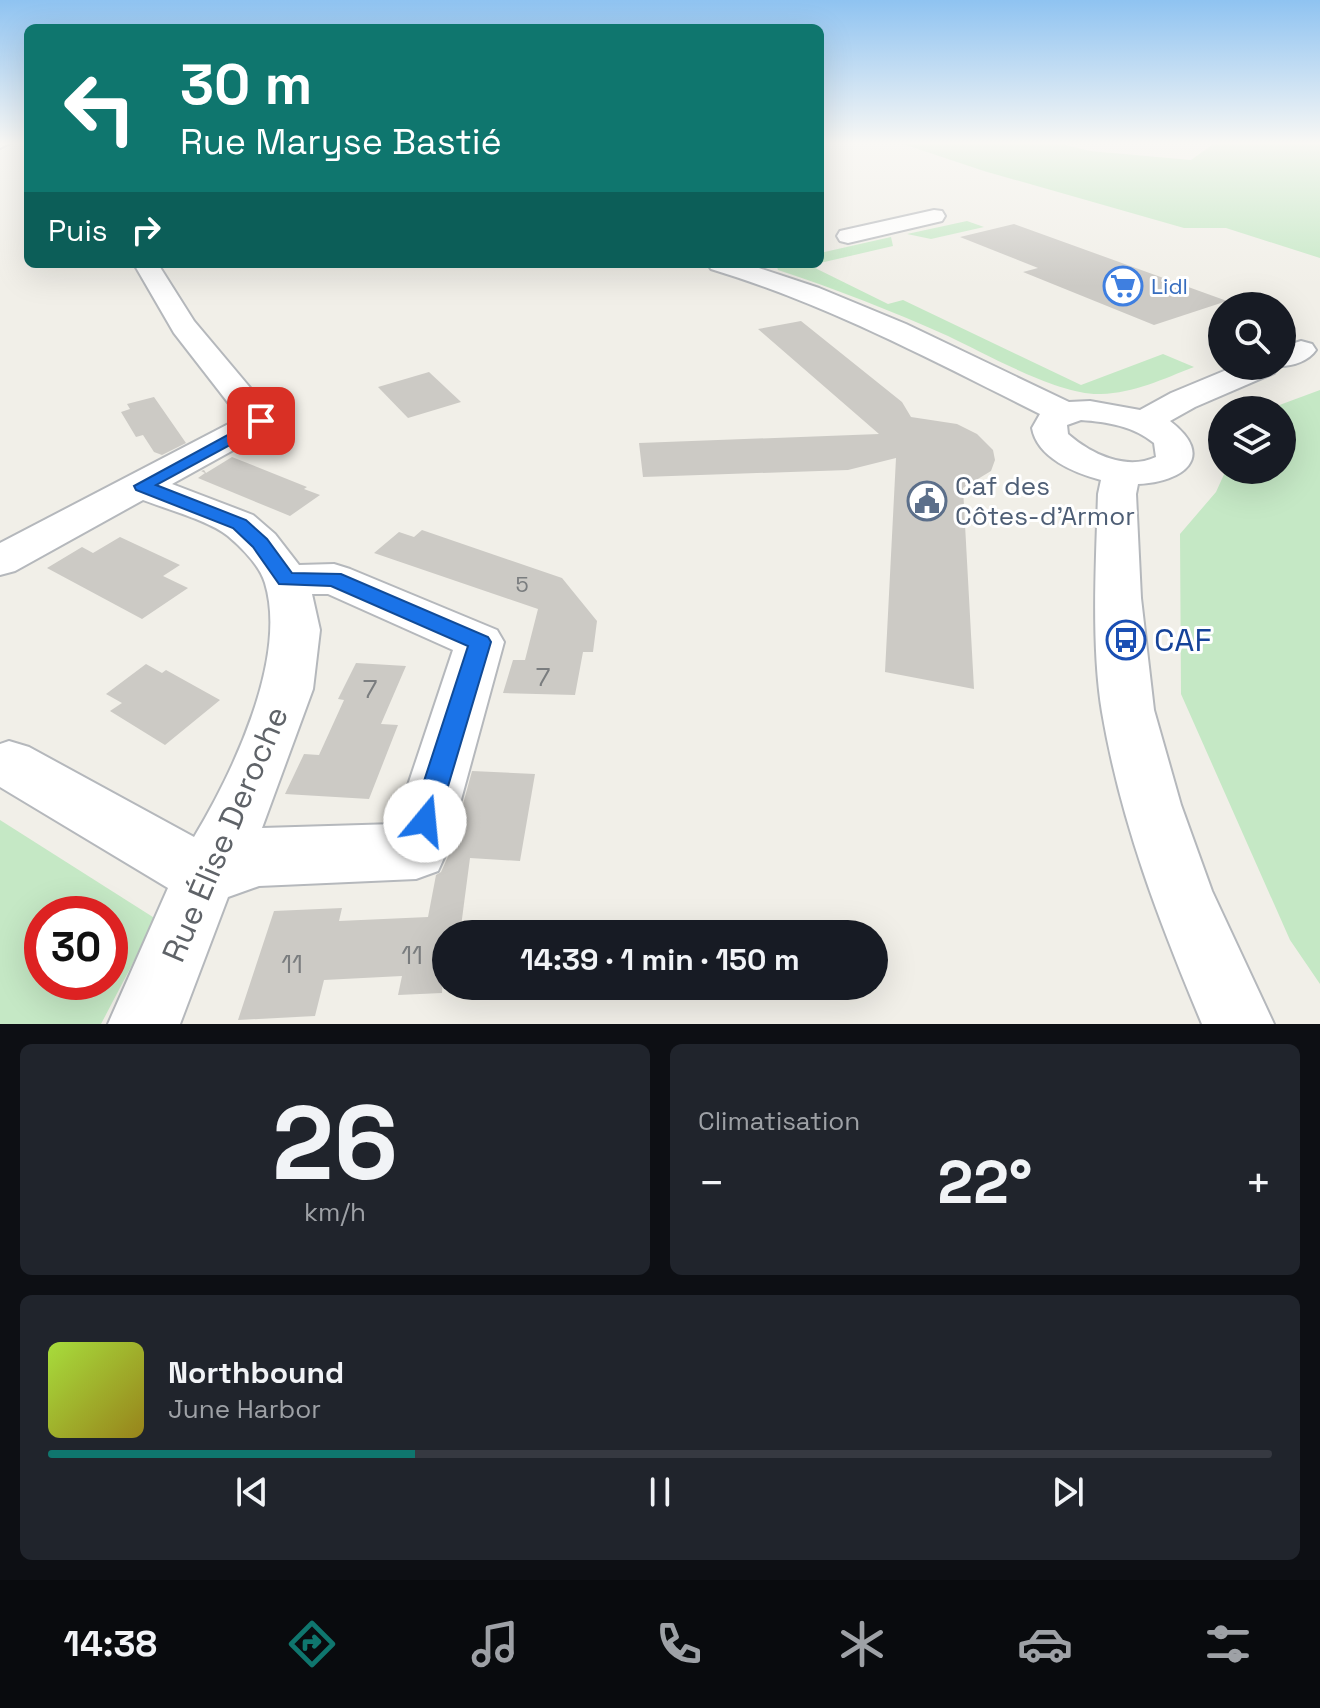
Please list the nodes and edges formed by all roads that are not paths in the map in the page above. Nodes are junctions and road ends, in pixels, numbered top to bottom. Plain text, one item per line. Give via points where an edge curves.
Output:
1 (934, 216) dead end
2 (834, 235) edge
3 (148, 268) edge
4 (736, 268) edge
5 (1230, 380) edge
6 (1065, 413) junction
7 (1144, 422) junction
8 (1122, 472) junction
9 (142, 486) junction
10 (0, 561) edge
11 (287, 580) junction
12 (9, 764) dead end
13 (205, 876) junction
14 (144, 1024) edge
15 (1238, 1024) edge

1 - 2 street
3 - 9 street via 207,359 261,421
4 - 6 street via 882,322
5 - 7 street
6 - 7 street via 1102,411
6 - 8 street via 1049,428 1061,449
7 - 8 street via 1173,442 1174,463 1154,471
8 - 15 street via 1117,494 1118,598 1128,710 1183,900
9 - 10 street
9 - 11 street, Rue Élise Deroche via 239,524
11 - 13 street, Rue Élise Deroche via 296,630 287,689 237,819
11 - 13 street via 334,579 480,642 416,851 259,857
12 - 13 street
13 - 14 street, Rue Élise Deroche

